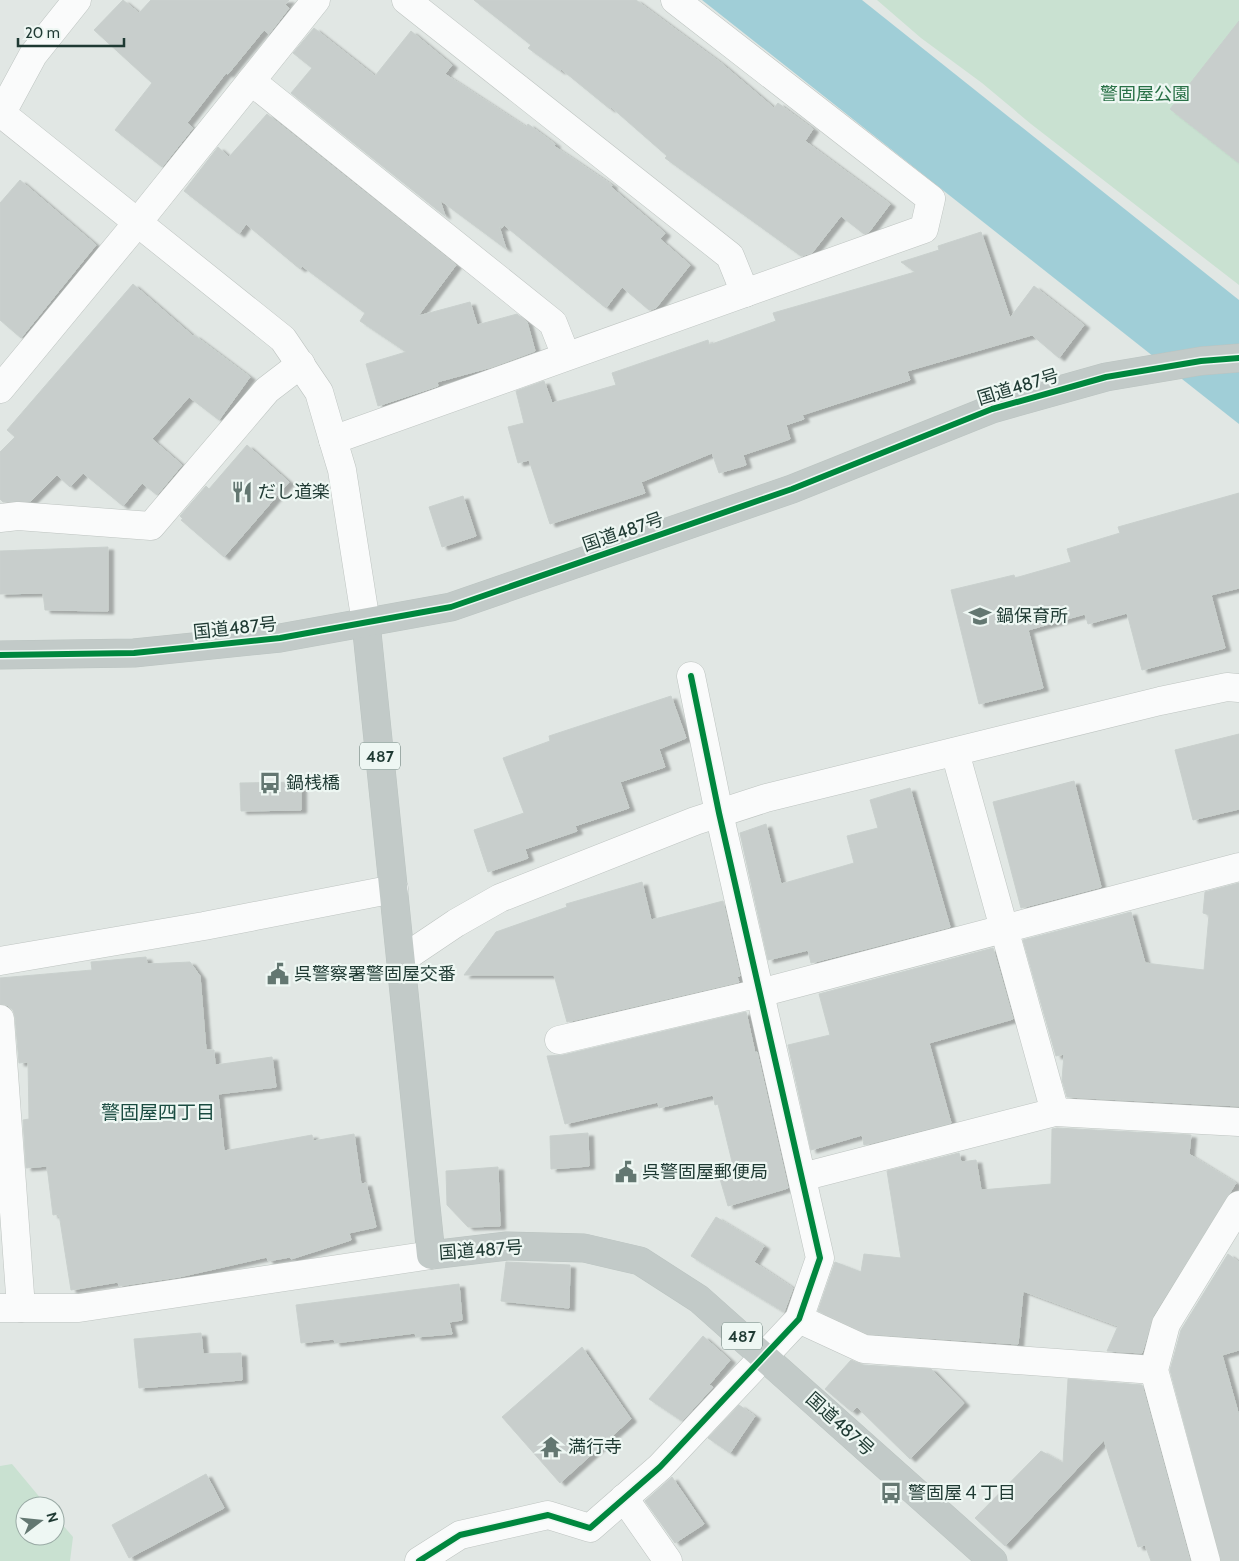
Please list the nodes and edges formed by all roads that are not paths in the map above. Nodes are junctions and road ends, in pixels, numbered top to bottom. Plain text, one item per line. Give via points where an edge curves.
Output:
1 (77, 0) edge
2 (316, 0) edge
3 (406, 0) edge
4 (675, 0) edge
5 (251, 81) junction
6 (1, 115) edge
7 (138, 222) junction
8 (744, 293) junction
9 (566, 356) junction
10 (1239, 358) edge
11 (301, 364) junction
12 (0, 389) edge
13 (333, 440) junction
14 (0, 518) edge
15 (366, 622) junction
16 (0, 655) edge
17 (691, 676) dead end
18 (1239, 688) edge
19 (955, 752) junction
20 (719, 813) junction
21 (1239, 867) edge
22 (394, 889) junction
23 (1004, 929) junction
24 (401, 960) junction
25 (0, 961) edge
26 (760, 993) junction
27 (0, 1019) edge
28 (559, 1040) dead end
29 (1054, 1112) junction
30 (1239, 1122) edge
31 (802, 1177) junction
32 (1239, 1205) edge
33 (432, 1255) junction
34 (11, 1308) edge
35 (799, 1319) junction
36 (764, 1356) junction
37 (1154, 1370) junction
38 (624, 1498) junction
39 (419, 1561) edge
40 (668, 1561) edge
41 (993, 1561) edge
42 (1206, 1561) edge

1 - 6 street via 33,55
2 - 5 street
3 - 8 street via 730,256
4 - 8 street via 932,199 924,229
5 - 7 street
5 - 9 street via 553,323
6 - 7 street
7 - 11 street via 283,339
7 - 12 street
8 - 9 street
9 - 13 street
10 - 15 highway, 国道487号 via 1106,377 992,409 792,489 451,607
11 - 13 street via 319,392
11 - 14 street via 267,390 151,526 18,516
13 - 15 street via 342,470
15 - 16 highway, 国道487号 via 280,638 134,653
15 - 22 highway, 国道487号 / 487
17 - 20 street
18 - 19 street via 1227,687 1160,701
19 - 20 street via 766,798
19 - 23 street
20 - 24 street via 500,898
20 - 26 street
21 - 23 street
22 - 24 highway, 国道487号 / 487
22 - 25 street
23 - 26 street
23 - 29 street
24 - 33 highway, 国道487号 / 487
26 - 28 street
26 - 31 street
27 - 34 street
29 - 30 street
29 - 31 street
31 - 35 street via 820,1258
32 - 37 street via 1166,1324
33 - 34 street via 79,1308
33 - 36 highway, 国道487号 / 487 via 507,1246 584,1248 640,1261 699,1299
35 - 36 street
35 - 37 street via 864,1349
36 - 38 street via 660,1467
36 - 41 highway, 国道487号 / 487
37 - 42 street
38 - 39 street via 590,1528 548,1516 460,1535
38 - 40 street

